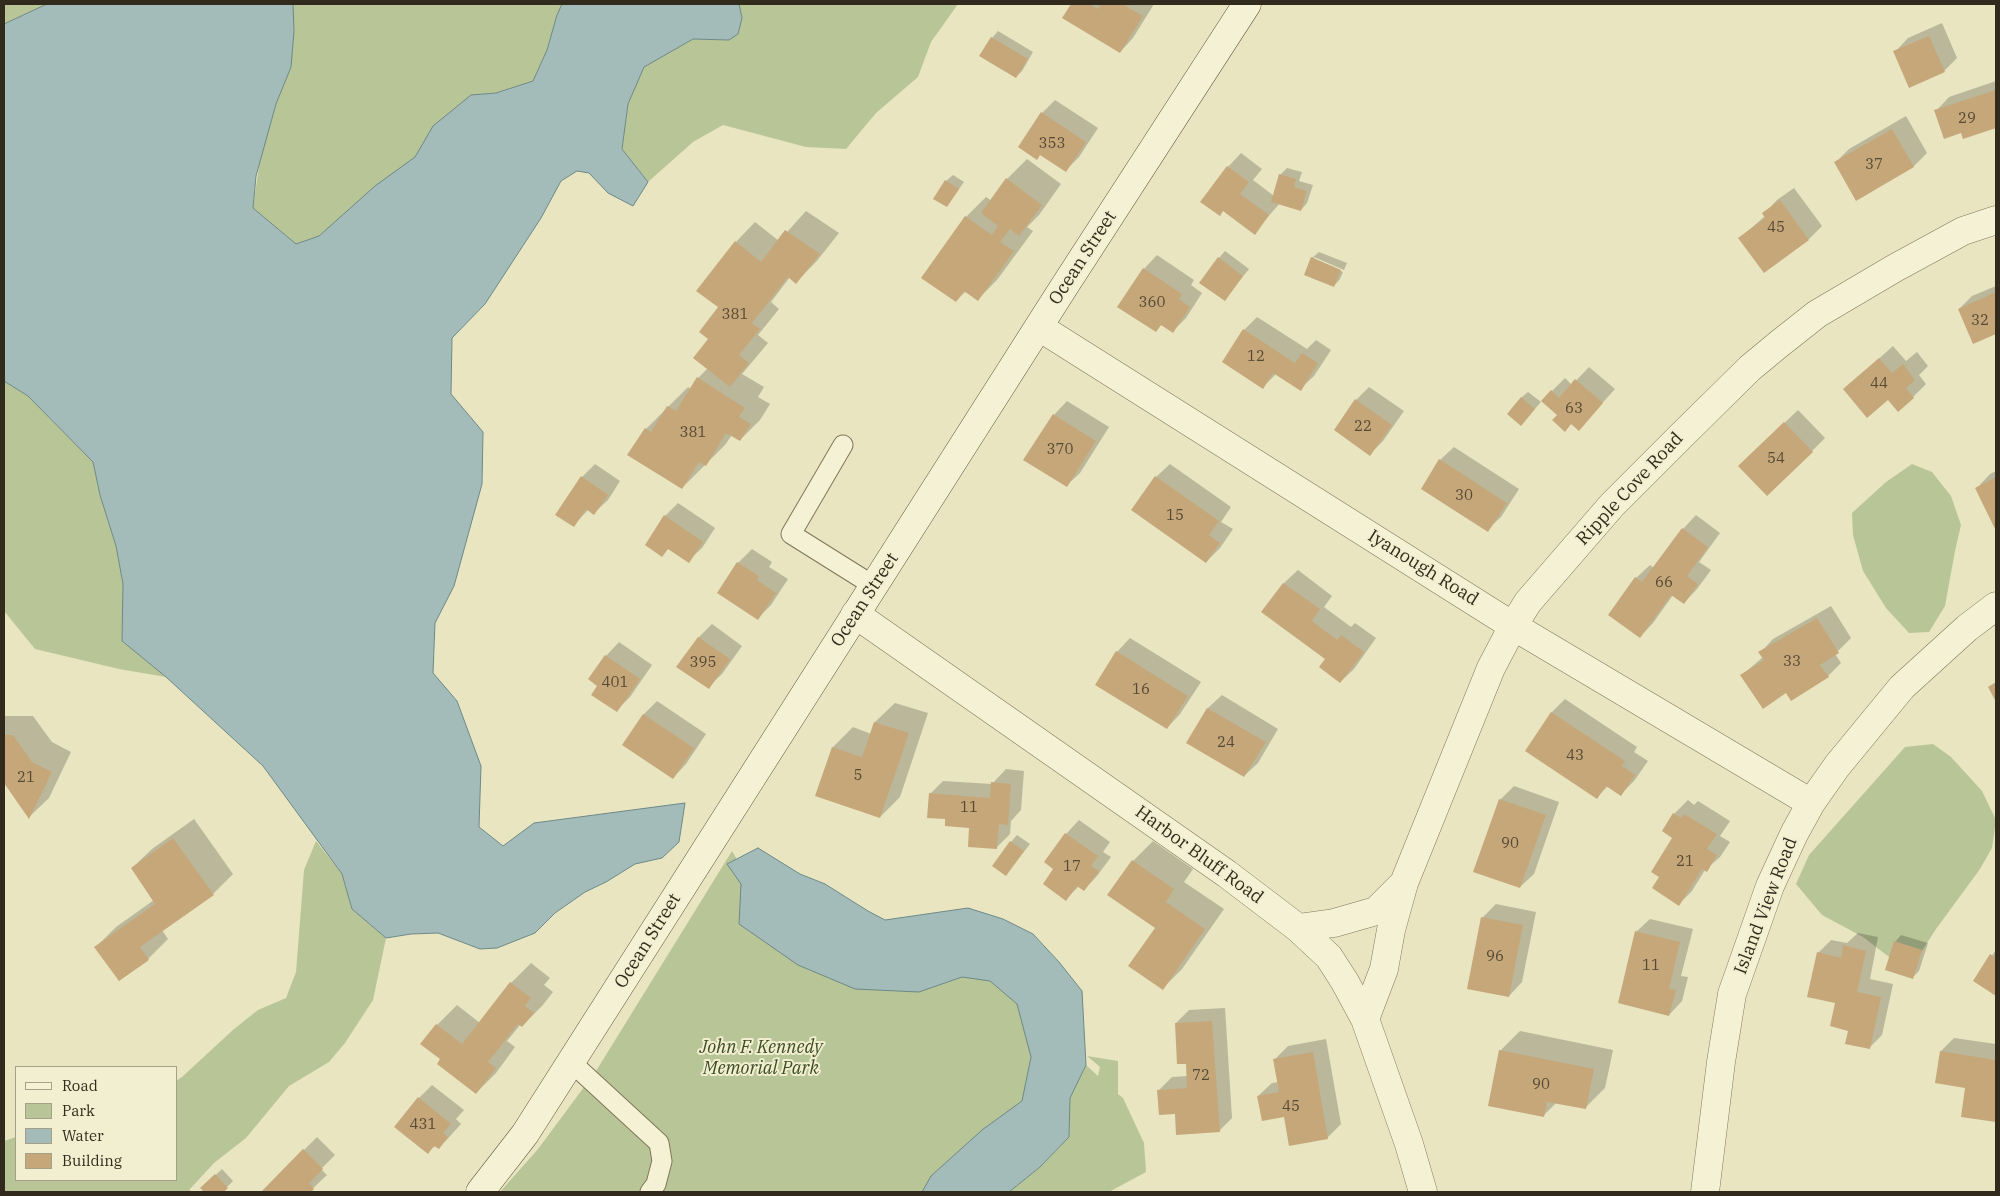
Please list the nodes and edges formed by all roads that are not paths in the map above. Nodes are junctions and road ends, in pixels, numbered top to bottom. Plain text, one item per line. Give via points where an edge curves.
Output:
1 (1247, 4) edge
2 (1996, 220) edge
3 (1039, 326) junction
4 (843, 445) dead end
5 (874, 586) junction
6 (1996, 606) edge
7 (855, 614) junction
8 (1513, 626) junction
9 (1811, 803) junction
10 (1404, 883) junction
11 (1298, 928) junction
12 (1365, 1019) junction
13 (571, 1062) junction
14 (480, 1192) edge
15 (650, 1192) edge
16 (1423, 1192) edge
17 (1705, 1192) edge

1 - 3 street, Ocean Street
2 - 8 street, Ripple Cove Road via 1963,232 1817,314 1750,368 1612,506 1549,576
3 - 5 street, Ocean Street
3 - 8 street, Iyanough Road
4 - 5 lane via 791,534
5 - 7 street, Ocean Street
6 - 9 street, Island View Road via 1902,687
7 - 11 street, Harbor Bluff Road via 1150,819
7 - 13 street, Ocean Street
8 - 9 street, Iyanough Road
8 - 10 street, Ripple Cove Road via 1491,668
9 - 17 street, Island View Road via 1770,886 1732,994
10 - 11 street, Ripple Cove Road via 1376,911 1334,923
10 - 12 street, Ripple Cove Road via 1384,969
11 - 12 street, Harbor Bluff Road via 1328,957
12 - 16 street, Harbor Bluff Road
13 - 14 street, Ocean Street via 525,1134
13 - 15 lane via 659,1143 662,1160 656,1184

